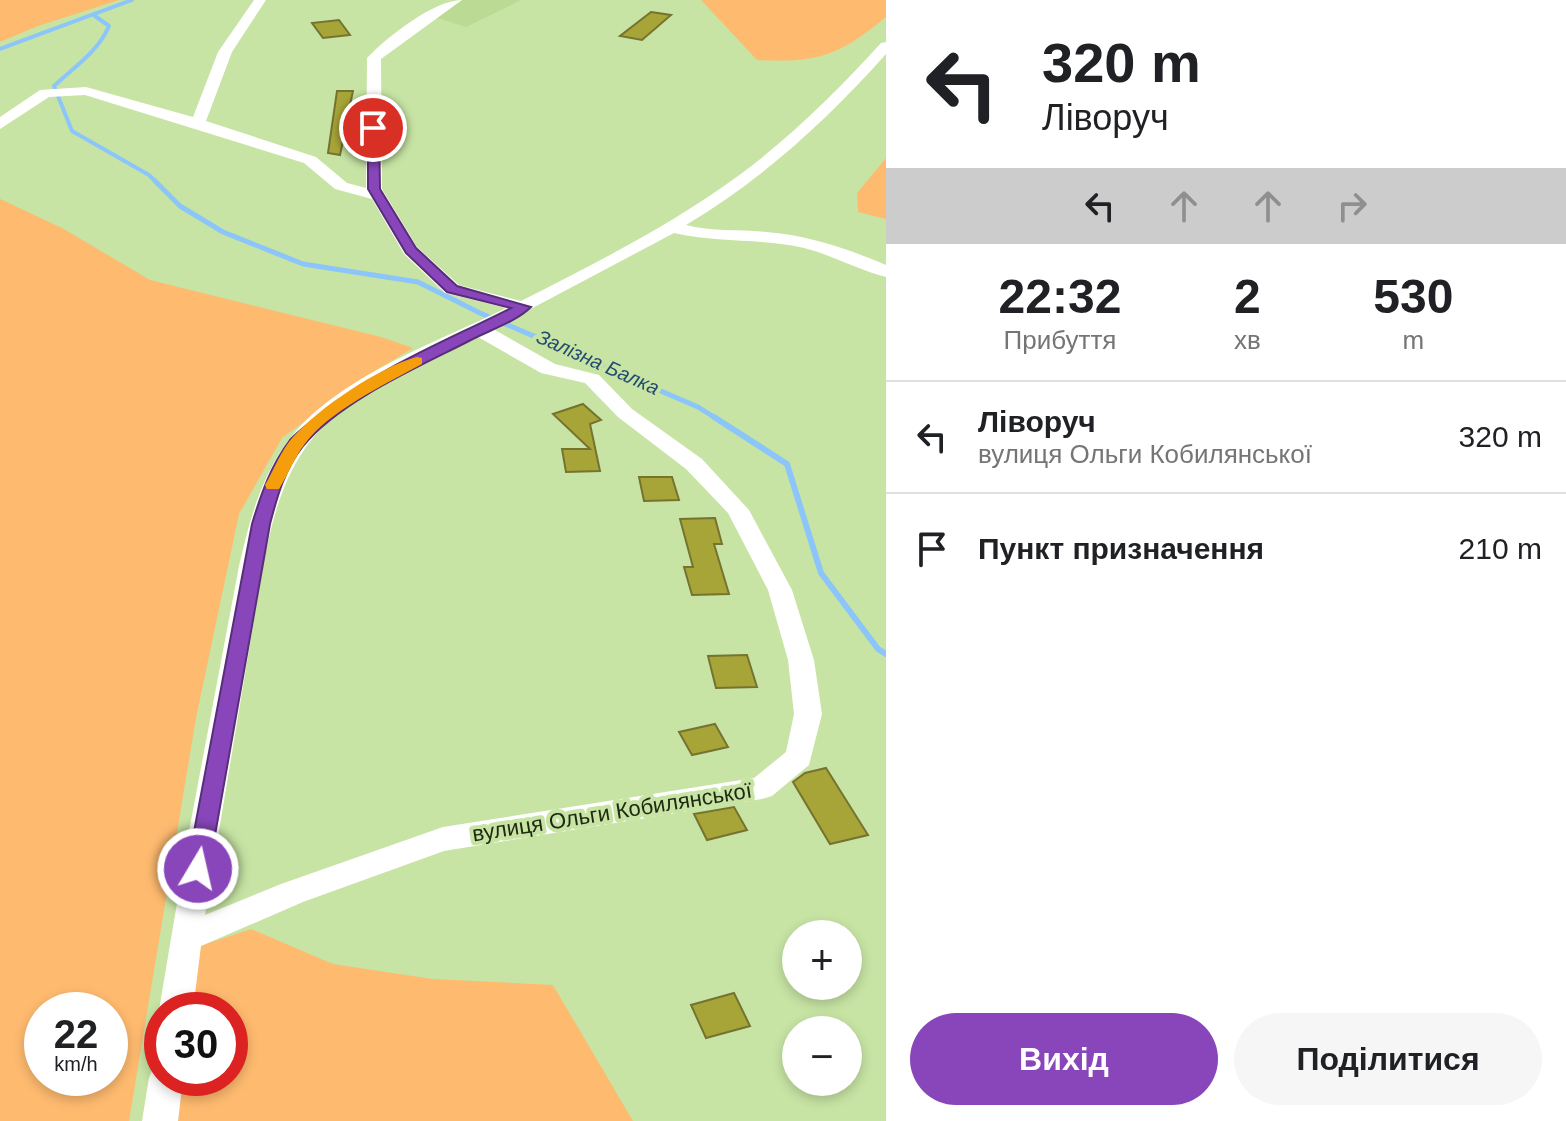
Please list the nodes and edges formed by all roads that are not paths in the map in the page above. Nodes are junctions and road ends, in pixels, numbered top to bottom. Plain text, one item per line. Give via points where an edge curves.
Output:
1 (260, 0) edge
2 (456, 0) edge
3 (886, 46) edge
4 (198, 123) junction
5 (0, 124) edge
6 (378, 196) junction
7 (668, 226) junction
8 (886, 272) edge
9 (523, 308) junction
10 (484, 326) junction
11 (186, 938) junction
12 (178, 992) edge
13 (163, 1096) edge
14 (160, 1121) edge

1 - 4 street via 225,52
2 - 6 street via 374,58
3 - 7 street via 769,160
4 - 5 street via 86,91 65,90 48,92
4 - 6 street via 310,160 341,186
6 - 9 street via 410,250 452,289
7 - 8 street via 704,235 805,243
7 - 9 street
9 - 10 street
10 - 11 street via 344,403 298,442 283,465 261,524
10 - 11 street, вулиця Ольги Кобилянської via 548,369 592,379 625,413 694,464 738,510 780,590 801,660 808,714 799,757 762,788 443,839
11 - 12 street
13 - 14 street

